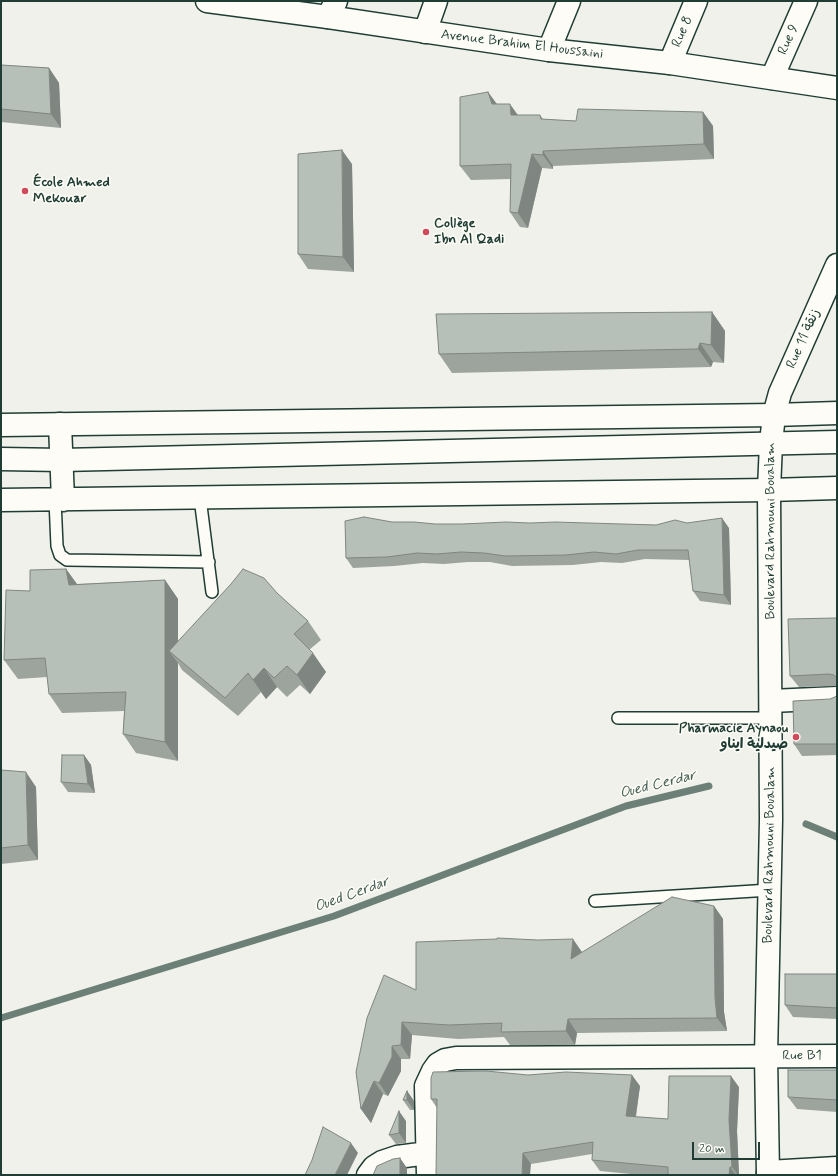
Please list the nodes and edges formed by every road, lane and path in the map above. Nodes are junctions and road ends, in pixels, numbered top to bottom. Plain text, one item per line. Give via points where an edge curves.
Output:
1 (436, 1) edge
2 (569, 1) edge
3 (696, 1) edge
4 (806, 1) edge
5 (218, 2) edge
6 (332, 9) edge
7 (425, 32) junction
8 (549, 50) junction
9 (670, 63) junction
10 (772, 78) junction
11 (837, 88) edge
12 (836, 272) edge
13 (836, 411) edge
14 (774, 415) junction
15 (60, 424) junction
16 (1, 425) edge
17 (837, 442) edge
18 (771, 443) junction
19 (1, 458) edge
20 (62, 460) junction
21 (837, 488) edge
22 (770, 490) junction
23 (200, 498) junction
24 (1, 500) edge
25 (59, 500) junction
26 (209, 562) junction
27 (212, 592) dead end
28 (837, 698) edge
29 (771, 709) junction
30 (618, 718) dead end
31 (770, 890) junction
32 (595, 901) dead end
33 (766, 1056) junction
34 (837, 1056) edge
35 (428, 1153) junction
36 (837, 1168) edge
37 (768, 1173) edge
38 (368, 1175) edge
39 (428, 1175) edge

1 - 7 street
2 - 8 street
3 - 9 street, Rue 8
4 - 10 street, Rue 9
5 - 6 street, Avenue Brahim El Houssaini
6 - 7 street, Avenue Brahim El Houssaini
7 - 8 street, Avenue Brahim El Houssaini
8 - 9 street, Avenue Brahim El Houssaini
9 - 10 street, Avenue Brahim El Houssaini
10 - 11 street, Avenue Brahim El Houssaini
12 - 14 street, Rue 11 زنقة via 780,393
13 - 14 street
14 - 15 street
14 - 18 street, Boulevard Rahmouni Boualam
15 - 16 street
15 - 20 street
17 - 18 street
18 - 20 street
18 - 22 street, Boulevard Rahmouni Boualam
19 - 20 street
20 - 25 street
21 - 22 street
22 - 23 street
22 - 29 street, Boulevard Rahmouni Boualam
23 - 25 street
23 - 26 lane
24 - 25 street
25 - 26 lane via 57,546 60,555 67,560
26 - 27 lane
28 - 29 street
29 - 30 lane
29 - 31 street, Boulevard Rahmouni Boualam
31 - 32 lane
31 - 33 street, Boulevard Rahmouni Boualam
33 - 34 street, Rue B1
33 - 35 street, Rue B1 via 445,1060 438,1064 426,1086
33 - 37 street, Boulevard Rahmouni Boualam
35 - 38 street via 382,1162
35 - 39 street, Rue B1
36 - 37 street

